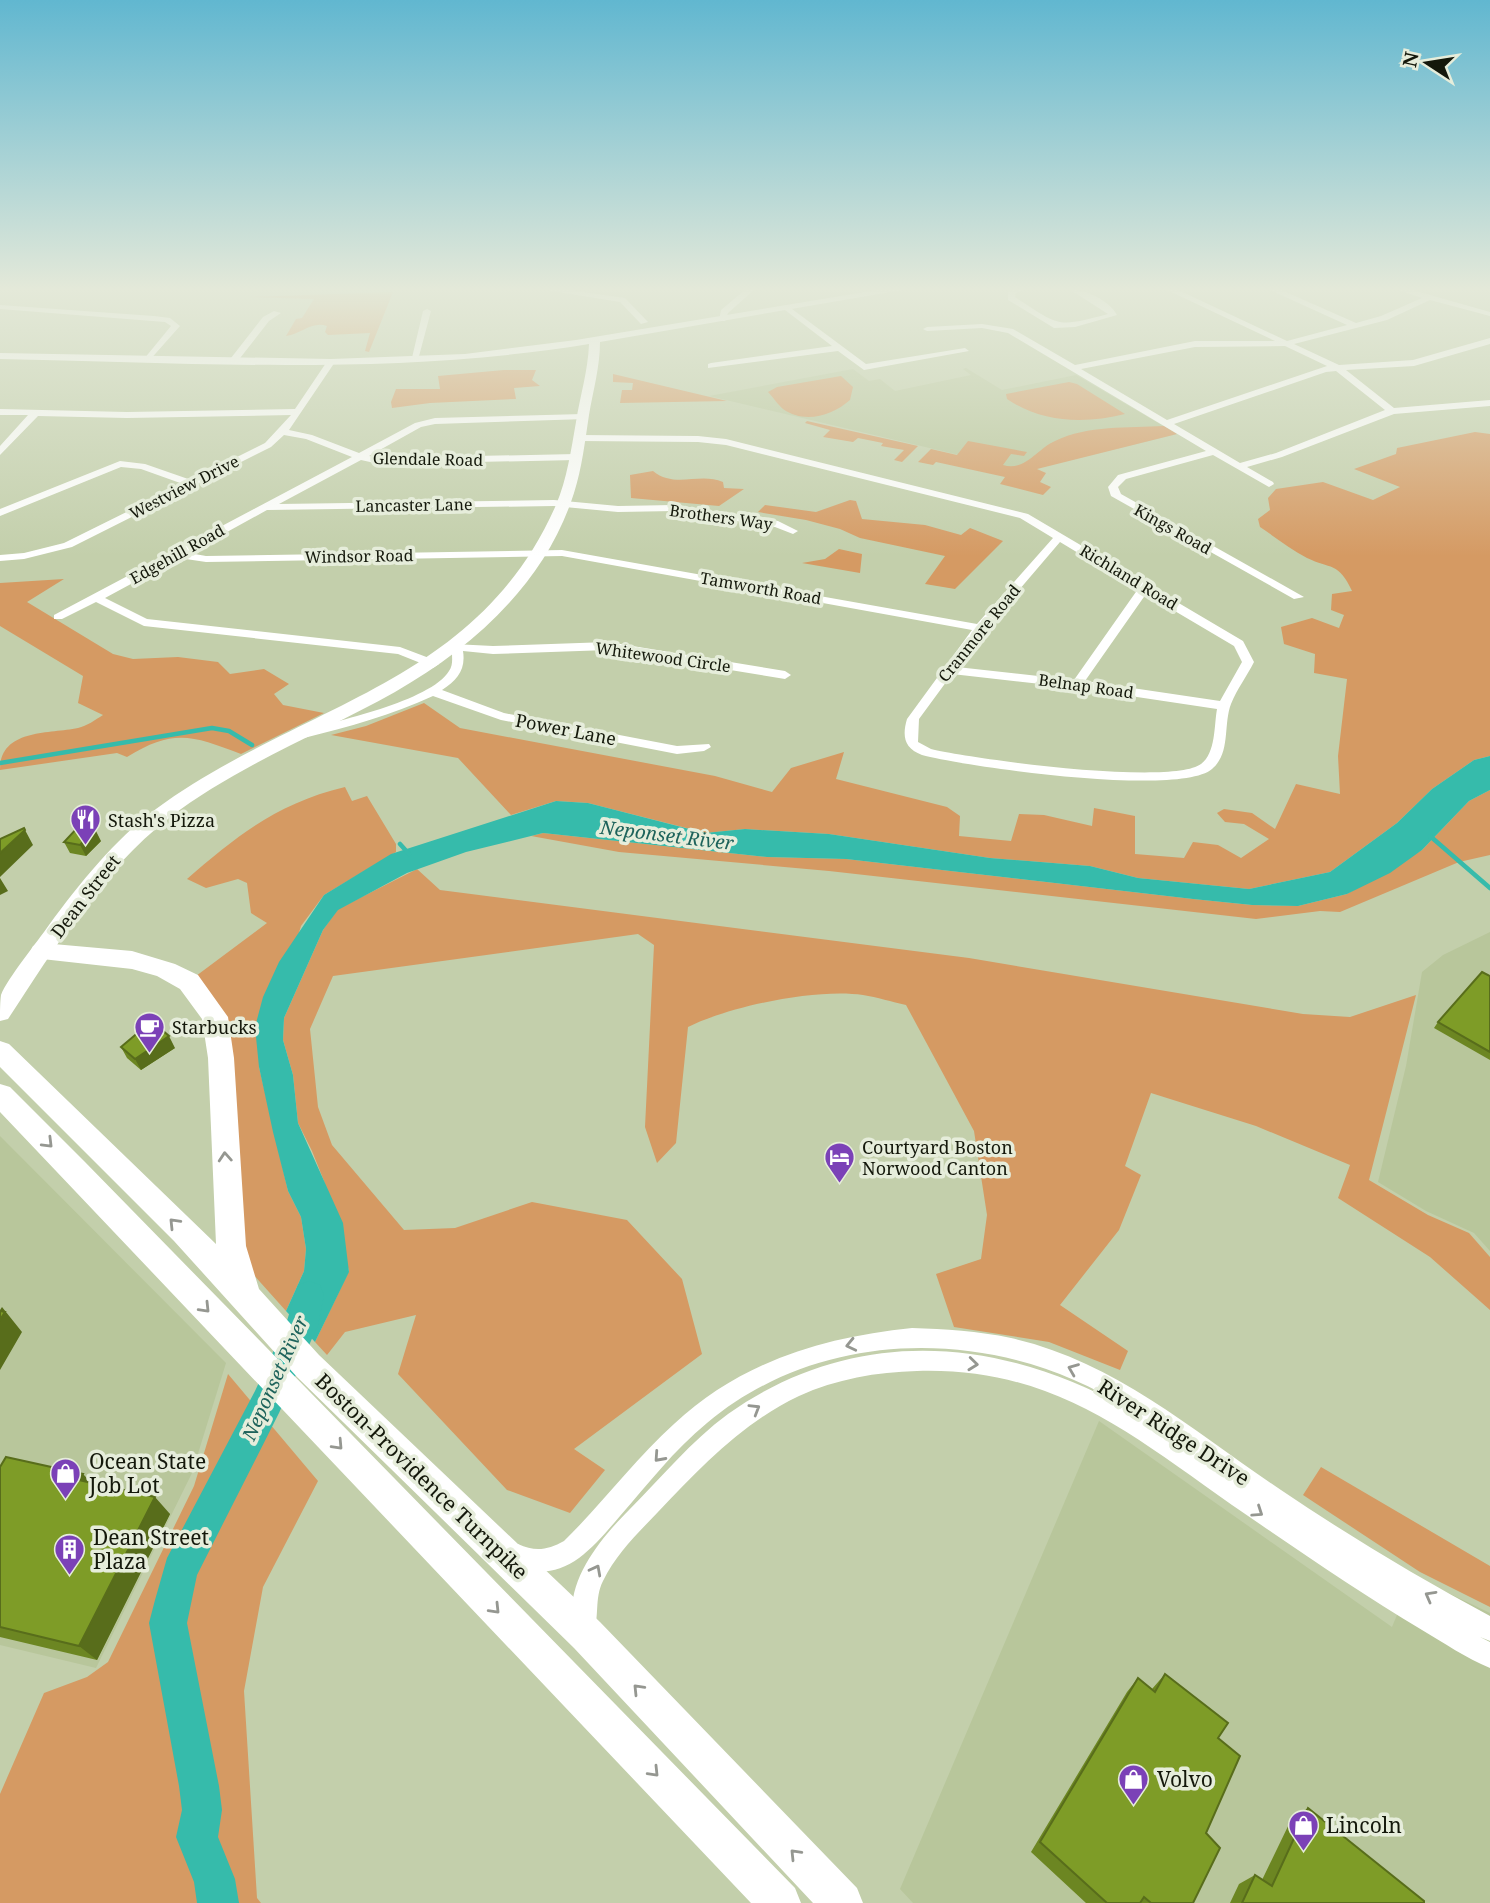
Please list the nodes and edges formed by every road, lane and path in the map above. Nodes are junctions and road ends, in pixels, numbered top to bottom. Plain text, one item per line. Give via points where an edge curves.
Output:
1 (320, 378) edge
2 (590, 378) edge
3 (1091, 378) edge
4 (1303, 378) edge
5 (1350, 378) edge
6 (1490, 403) edge
7 (1392, 411) junction
8 (0, 412) edge
9 (295, 412) junction
10 (35, 413) junction
11 (583, 417) junction
12 (1167, 423) junction
13 (285, 432) junction
14 (580, 438) junction
15 (0, 452) edge
16 (1214, 453) junction
17 (358, 456) junction
18 (576, 457) junction
19 (1238, 466) junction
20 (191, 483) junction
21 (1269, 484) dead end
22 (564, 504) junction
23 (264, 507) junction
24 (0, 513) edge
25 (793, 531) dead end
26 (1060, 536) junction
27 (540, 552) junction
28 (177, 554) junction
29 (0, 558) edge
30 (1145, 587) junction
31 (1298, 597) dead end
32 (96, 598) junction
33 (58, 617) dead end
34 (980, 628) junction
35 (457, 647) junction
36 (433, 664) junction
37 (948, 670) junction
38 (785, 675) dead end
39 (1077, 684) junction
40 (432, 691) junction
41 (1224, 706) junction
42 (908, 735) joint
43 (298, 736) junction
44 (704, 747) dead end
45 (42, 952) junction
46 (0, 1013) edge
47 (0, 1051) edge
48 (5, 1104) edge
49 (245, 1296) junction
50 (300, 1381) junction
51 (489, 1539) junction
52 (1490, 1629) edge
53 (587, 1635) junction
54 (1490, 1656) edge
55 (780, 1903) edge
56 (842, 1903) edge

1 - 9 street
2 - 11 main road, Dean Street
3 - 12 street
4 - 12 street
5 - 7 street
6 - 7 street
7 - 19 street
8 - 10 street
9 - 10 street
9 - 13 street
10 - 15 street
11 - 14 main road, Dean Street
11 - 17 street, Edgehill Road via 424,422
12 - 16 street
13 - 17 street, Glendale Road via 311,436
13 - 20 street, Westview Drive
14 - 18 main road, Dean Street
14 - 26 street, Richland Road via 698,439 737,444 1024,516
16 - 19 street
16 - 31 street, Kings Road via 1122,477 1113,486 1116,496
17 - 18 street, Glendale Road via 379,461
17 - 23 street, Edgehill Road
18 - 22 main road, Dean Street
19 - 21 street
20 - 24 street via 142,466 120,464
20 - 29 street, Westview Drive via 68,545
22 - 23 street, Lancaster Lane
22 - 25 street, Brothers Way via 674,508 778,524
22 - 27 main road, Dean Street
23 - 28 street, Edgehill Road
26 - 30 street, Richland Road
26 - 34 street, Cranmore Road
27 - 28 street, Windsor Road via 206,559
27 - 34 street, Tamworth Road
27 - 35 main road, Dean Street via 489,618
28 - 32 street, Edgehill Road
30 - 39 street
30 - 41 street, Richland Road via 1239,644 1248,662
32 - 33 street, Edgehill Road
32 - 36 street via 144,622 400,651
34 - 37 street, Cranmore Road
35 - 36 main road, Dean Street
35 - 38 street, Whitewood Circle via 608,646
35 - 40 street, Dean Street via 457,669
36 - 43 main road, Dean Street
37 - 39 street, Belnap Road
37 - 42 street, Cranmore Road via 913,719
39 - 41 street, Belnap Road
40 - 43 street, Dean Street via 367,719
40 - 44 street, Power Lane via 500,716 677,750
41 - 42 street, Richland Road via 1211,762 1204,769 1167,777 943,756 922,752
43 - 45 main road, Dean Street via 232,768 137,835 106,866
45 - 46 main road, Dean Street
49 -> 45 main road via 231,1246 215,1017 189,982 166,970 132,960
49 -> 47 main road, Boston-Providence Turnpike
48 -> 50 main road, Boston-Providence Turnpike via 262,1366
49 - 50 main road, Boston-Providence Turnpike via 277,1335
50 - 51 main road, Boston-Providence Turnpike
50 -> 55 main road, Boston-Providence Turnpike
52 -> 51 street, River Ridge Drive via 1351,1549 1107,1384 1027,1352 952,1337 858,1342 817,1353 738,1389 686,1427 591,1532 558,1557 524,1560
51 - 53 main road, Boston-Providence Turnpike
53 -> 54 street, River Ridge Drive via 582,1612 603,1558 734,1423 815,1378 904,1360 978,1364 1065,1387 1093,1401 1133,1423 1362,1581
56 -> 53 main road, Boston-Providence Turnpike

